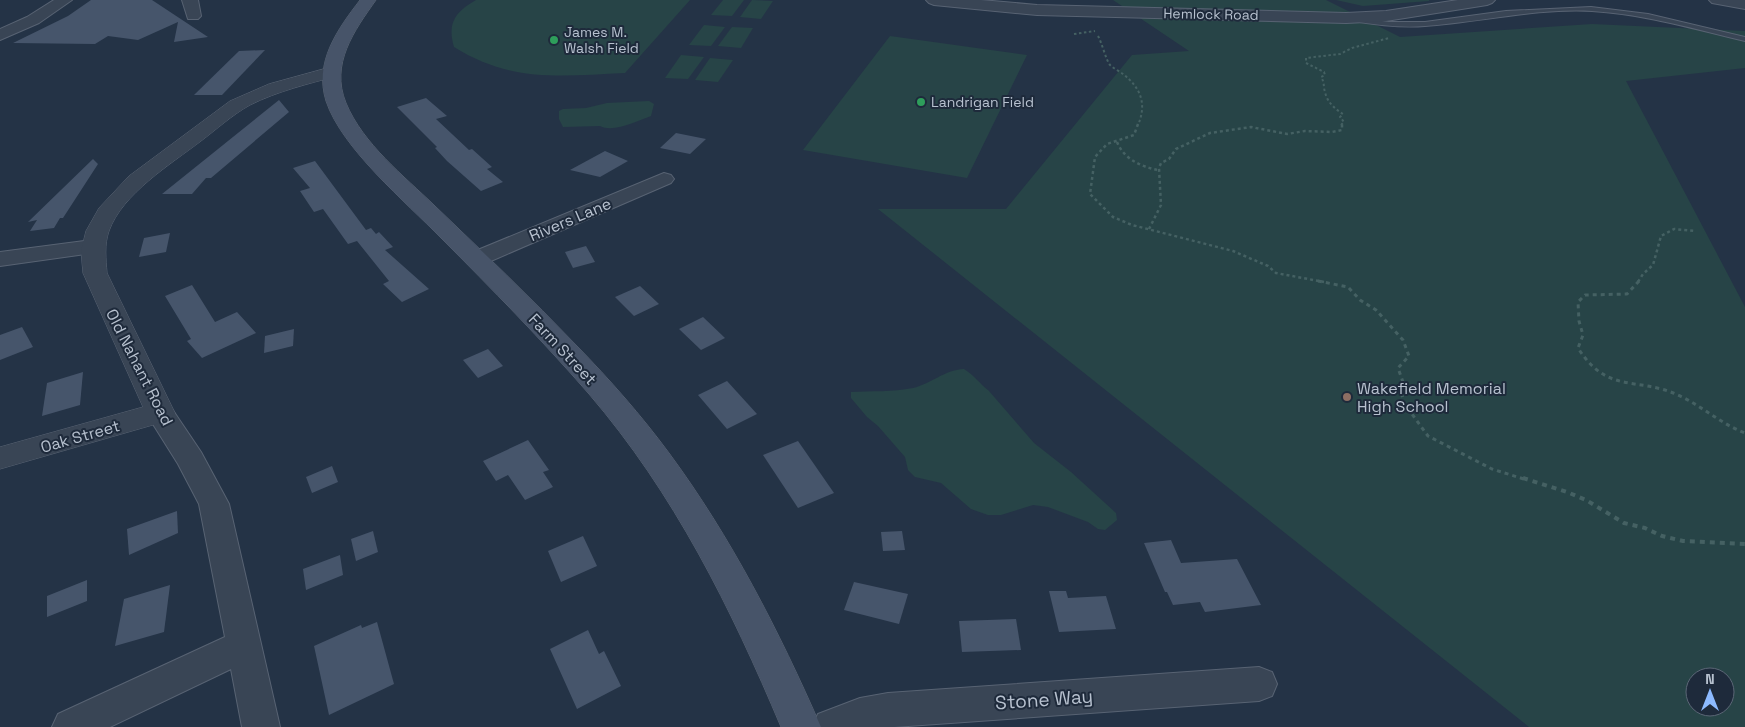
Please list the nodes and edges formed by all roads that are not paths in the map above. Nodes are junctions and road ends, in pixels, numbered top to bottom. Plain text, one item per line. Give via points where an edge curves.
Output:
1 (64, 0) edge
2 (190, 0) edge
3 (368, 0) edge
4 (934, 0) edge
5 (1487, 0) edge
6 (1717, 0) edge
7 (1745, 4) edge
8 (1546, 5) dead end
9 (1554, 10) junction
10 (193, 16) dead end
11 (1346, 18) junction
12 (0, 35) edge
13 (1745, 39) edge
14 (331, 78) junction
15 (664, 179) dead end
16 (92, 246) junction
17 (476, 259) junction
18 (0, 260) edge
19 (160, 413) junction
20 (0, 458) edge
21 (245, 645) junction
22 (1259, 684) dead end
23 (70, 727) edge
24 (262, 727) edge
25 (801, 727) edge
26 (831, 727) edge

1 - 12 street via 33,20
2 - 10 street
3 - 14 main road via 342,37
4 - 11 street, Hemlock Road via 1037,10
5 - 11 street, Hemlock Road via 1386,16
6 - 7 street
8 - 9 lane
9 - 11 lane via 1424,24 1389,24
9 - 13 lane via 1591,9 1648,16
14 - 16 street, Old Nahant Road via 227,114 125,192 104,218
14 - 17 main road, Farm Street via 340,115 362,145
15 - 17 street, Rivers Lane
16 - 18 street
16 - 19 street, Old Nahant Road via 98,282
17 - 25 main road, Farm Street via 592,379 671,479 735,587 770,655
19 - 20 street, Oak Street
19 - 21 street, Old Nahant Road via 191,460 214,504
21 - 23 street
21 - 24 street, Old Nahant Road
22 - 26 street, Stone Way via 888,710

